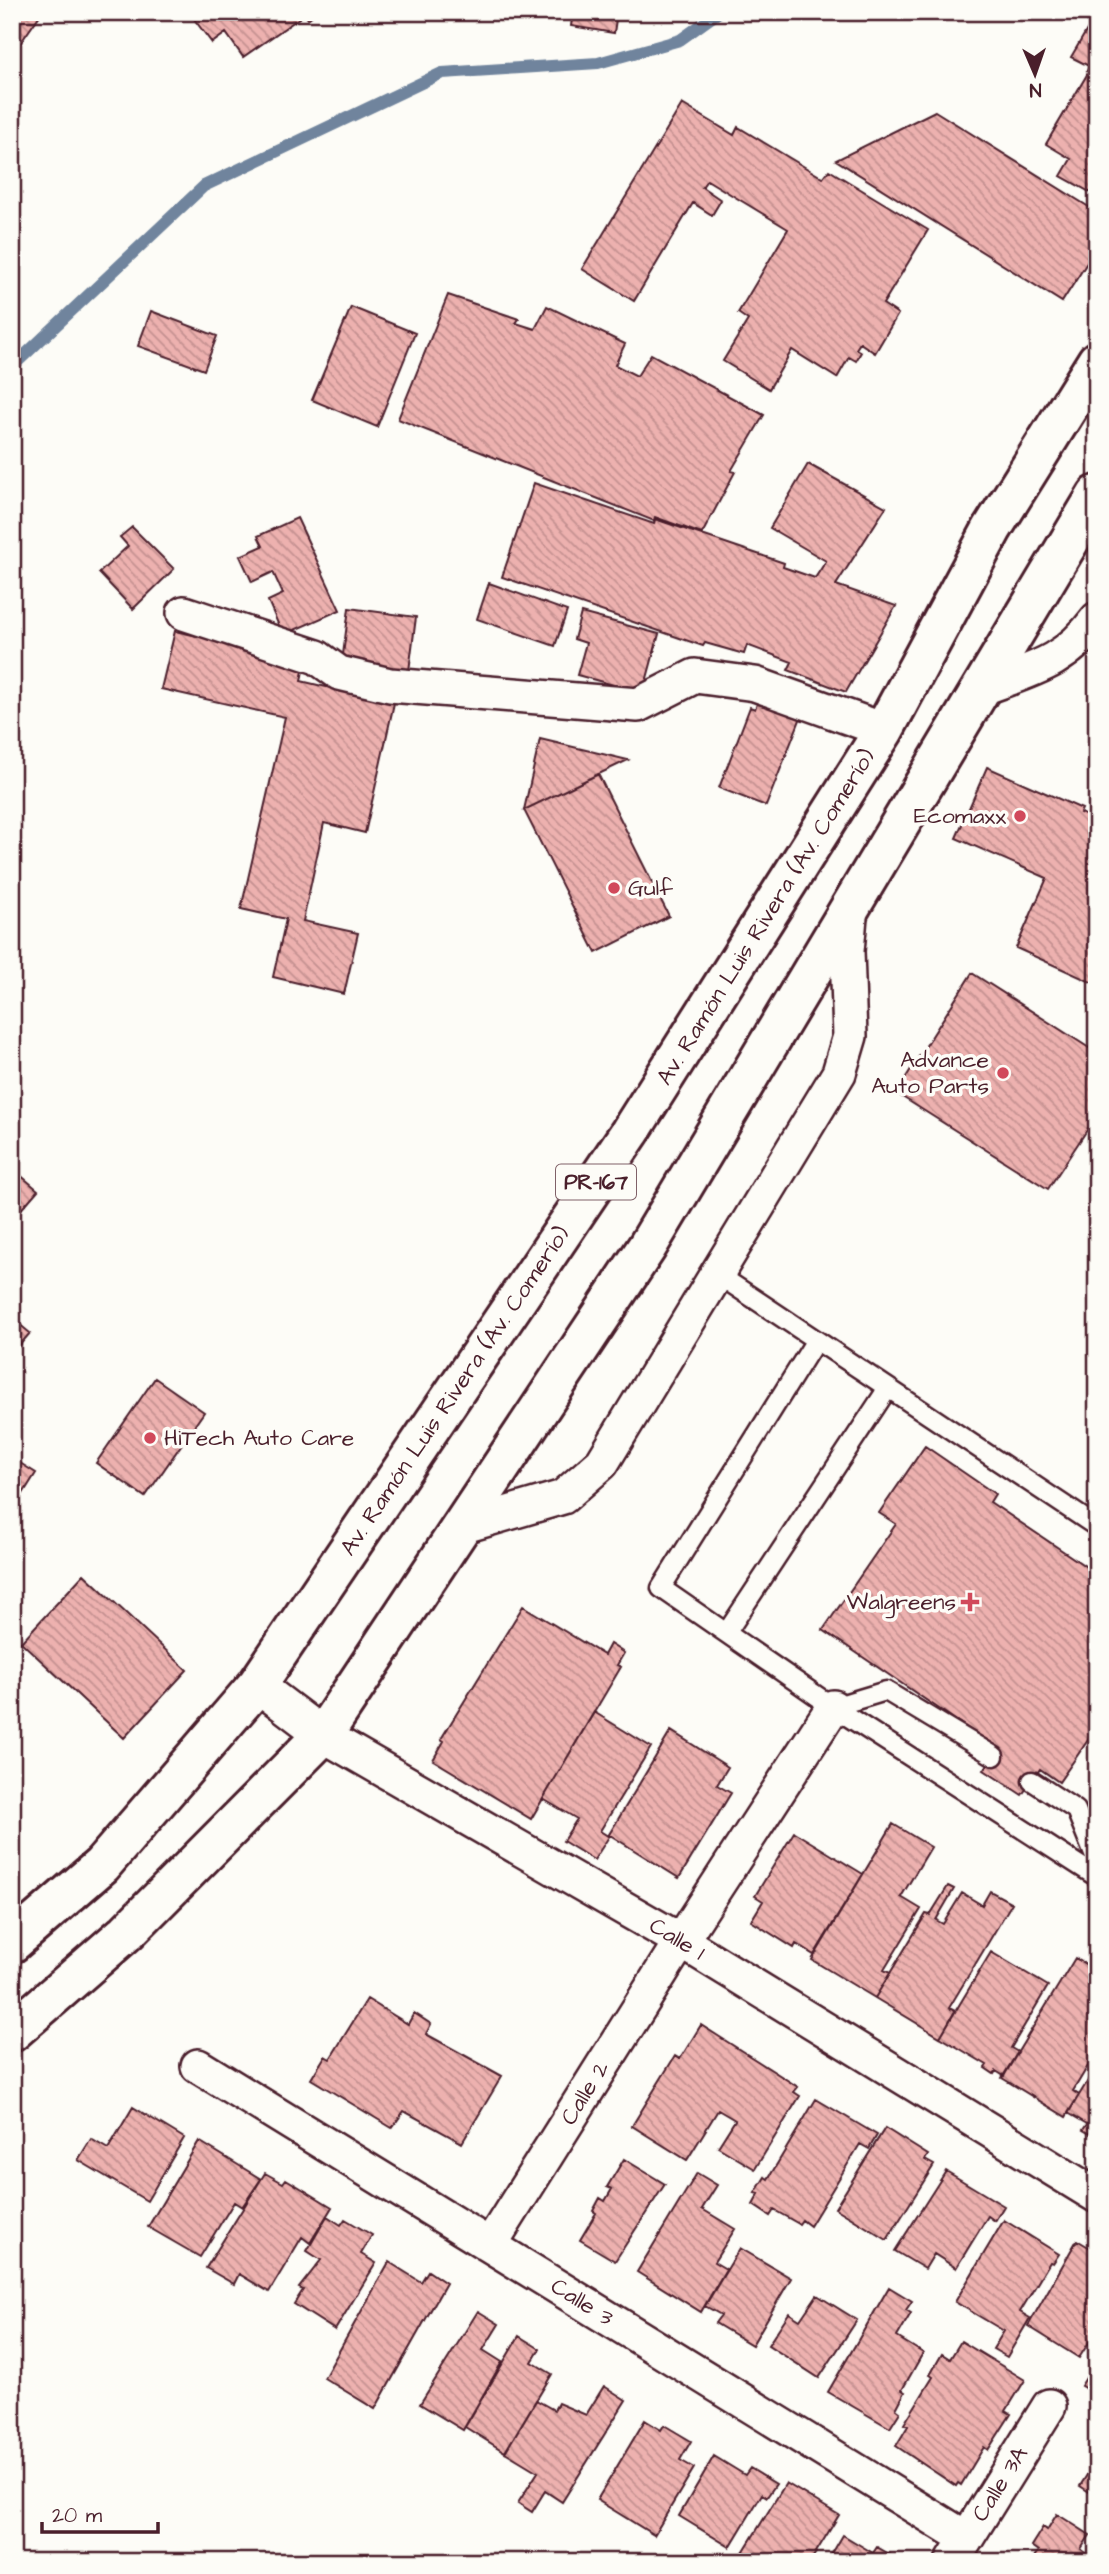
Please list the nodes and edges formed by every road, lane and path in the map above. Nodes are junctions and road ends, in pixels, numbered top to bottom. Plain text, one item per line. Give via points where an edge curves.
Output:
1 (1097, 361) edge
2 (1097, 495) edge
3 (184, 613) dead end
4 (1097, 619) edge
5 (980, 689) junction
6 (884, 730) junction
7 (851, 905) junction
8 (717, 1274) junction
9 (816, 1340) junction
10 (888, 1388) junction
11 (461, 1527) junction
12 (1097, 1527) edge
13 (727, 1632) junction
14 (257, 1685) junction
15 (833, 1707) junction
16 (323, 1735) junction
17 (994, 1756) dead end
18 (1032, 1781) dead end
19 (1097, 1862) edge
20 (1097, 1877) edge
21 (681, 1941) junction
22 (12, 1943) edge
23 (12, 2032) edge
24 (198, 2066) dead end
25 (1097, 2196) edge
26 (491, 2245) junction
27 (1049, 2406) dead end
28 (959, 2550) edge

1 - 6 main road, Av. Ramón Luis Rivera (Av. Comerío) / PR-167 via 992,529
2 - 5 main road, PR-167
3 - 6 street via 317,657 339,673 390,685 638,705 695,676 755,684
4 - 5 street via 1079,643 1051,662
5 - 7 main road, PR-167
6 - 14 main road, Av. Ramón Luis Rivera (Av. Comerío) / PR-167 via 630,1132
7 - 8 street via 847,951 850,1036 839,1073
7 - 11 main road, PR-167 via 646,1247
8 - 9 lane
8 - 11 street via 602,1463 564,1497
9 - 10 lane
9 - 13 lane via 661,1588
10 - 12 lane
10 - 13 lane
11 - 16 main road, PR-167
13 - 15 lane
14 - 16 street, Calle 1
14 - 22 main road, Av. Ramón Luis Rivera (Av. Comerío) / PR-167 via 102,1865
15 - 17 lane via 886,1691
15 - 20 lane
15 - 21 street, Calle 2
16 - 21 street, Calle 1
16 - 23 main road, PR-167 via 127,1932
18 - 19 lane via 1076,1810
21 - 25 street, Calle 1
21 - 26 street, Calle 2
24 - 26 street, Calle 3
26 - 28 street, Calle 3
27 - 28 street, Calle 3A

